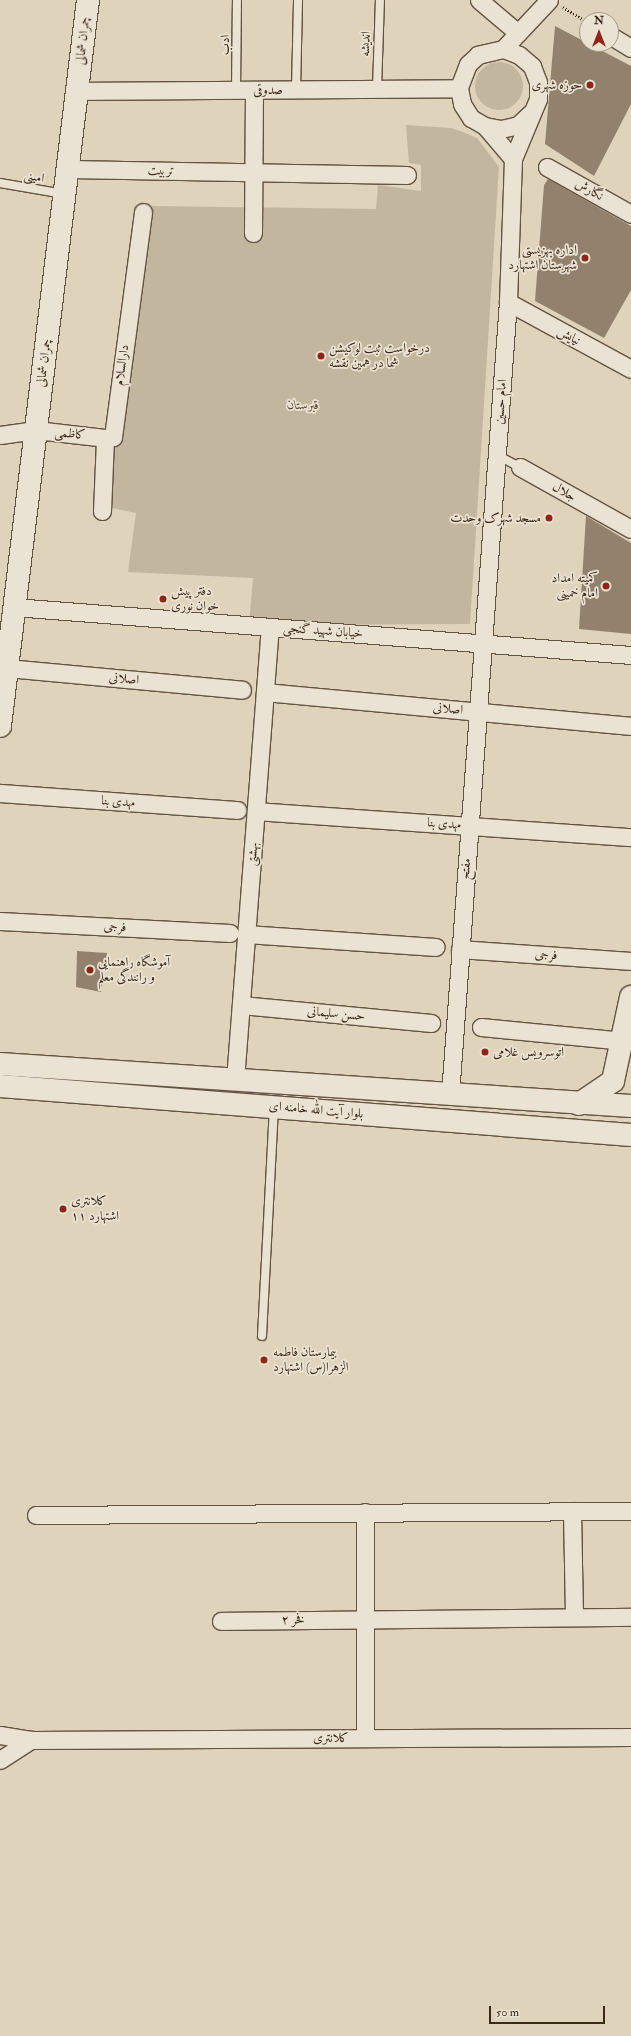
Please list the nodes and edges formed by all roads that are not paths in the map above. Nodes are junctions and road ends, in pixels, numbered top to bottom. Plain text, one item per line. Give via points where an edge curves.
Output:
1 (88, 0) edge
2 (237, 0) edge
3 (298, 0) edge
4 (380, 0) edge
5 (479, 0) edge
6 (553, 2) edge
7 (518, 33) junction
8 (619, 41) edge
9 (631, 48) edge
10 (503, 49) junction
11 (459, 88) junction
12 (377, 89) junction
13 (254, 90) junction
14 (296, 90) junction
15 (77, 91) junction
16 (236, 91) junction
17 (530, 114) junction
18 (485, 126) junction
19 (513, 159) junction
20 (547, 167) dead end
21 (68, 169) junction
22 (254, 173) junction
23 (407, 175) dead end
24 (0, 183) edge
25 (65, 194) junction
26 (143, 212) dead end
27 (631, 214) edge
28 (252, 233) dead end
29 (508, 302) junction
30 (631, 369) edge
31 (36, 430) junction
32 (0, 435) edge
33 (105, 438) junction
34 (497, 455) junction
35 (520, 467) joint
36 (102, 511) dead end
37 (631, 529) edge
38 (14, 607) junction
39 (270, 627) junction
40 (483, 644) junction
41 (631, 656) edge
42 (5, 660) edge
43 (242, 690) dead end
44 (266, 692) junction
45 (478, 712) junction
46 (0, 726) edge
47 (631, 726) edge
48 (0, 793) edge
49 (237, 810) dead end
50 (256, 811) junction
51 (470, 826) junction
52 (631, 837) edge
53 (0, 921) edge
54 (238, 933) junction
55 (436, 947) dead end
56 (460, 949) junction
57 (631, 961) edge
58 (631, 997) edge
59 (241, 1005) junction
60 (431, 1023) dead end
61 (481, 1028) dead end
62 (628, 1041) edge
63 (0, 1064) edge
64 (235, 1080) junction
65 (0, 1086) edge
66 (450, 1095) junction
67 (579, 1104) junction
68 (274, 1106) junction
69 (631, 1106) edge
70 (631, 1135) edge
71 (262, 1336) dead end
72 (572, 1511) junction
73 (631, 1511) edge
74 (365, 1512) junction
75 (36, 1515) dead end
76 (574, 1617) junction
77 (631, 1617) edge
78 (365, 1619) junction
79 (221, 1621) dead end
80 (0, 1735) edge
81 (631, 1737) edge
82 (365, 1738) junction
83 (31, 1740) junction
84 (0, 1760) edge

1 - 15 main road, چمران شمالی
2 - 16 lane, ادب
3 - 14 lane
4 - 12 lane, اندیشه
5 - 7 street
6 - 7 street
7 - 10 street
8 - 9 street
10 - 11 street via 478,55 461,75
10 - 17 street via 519,55 532,66 538,82 538,99
11 - 12 street, صدوقی
11 - 18 street via 465,109 471,118
12 - 14 street, صدوقی
13 - 14 street, صدوقی
13 - 16 street, صدوقی
13 - 22 street
15 - 16 street, صدوقی
15 - 21 main road, چمران شمالی
17 - 18 street via 518,125 502,129
17 - 19 street, امام حسین
18 - 19 street
19 - 29 street, امام حسین
20 - 27 street, نگارش
21 - 22 street, تربیت
21 - 25 main road, چمران شمالی
22 - 23 street, تربیت
22 - 28 street
24 - 25 lane, امینی
25 - 31 main road, چمران شمالی
26 - 33 street, دارالسلام via 113,437
29 - 30 street, نیایش
29 - 34 street, امام حسین
31 - 32 street, کاظمی
31 - 33 street, کاظمی
31 - 38 main road, چمران شمالی
33 - 36 street
34 - 35 lane, جلال
34 - 40 street, امام حسین
35 - 37 street, جلال
38 - 39 street, خیابان شهید گنجی
38 - 42 main road, چمران شمالی
39 - 40 street, خیابان شهید گنجی
39 - 44 street, بهشتی
40 - 41 street, خیابان شهید گنجی
40 - 45 street, مفتح
42 - 43 street, اصلانی
42 - 46 main road, چمران شمالی
44 - 45 street, اصلانی
44 - 50 street, بهشتی
45 - 47 street, اصلانی
45 - 51 street, مفتح
48 - 49 street, مهدی بنا
50 - 51 street, مهدی بنا
50 - 54 street, بهشتی
51 - 52 street, مهدی بنا
51 - 56 street, مفتح
53 - 54 street, فرجی
54 - 55 street, فرجی
54 - 59 street, بهشتی
56 - 57 street, فرجی
56 - 66 street, مفتح
58 - 62 main road
59 - 60 street, حسن سلیمانی
59 - 64 street, بهشتی
61 - 62 street
62 - 67 main road via 613,1081
63 - 64 main road, بلوار آیت الله خامنه ای
64 - 66 main road, بلوار آیت الله خامنه ای
65 - 68 main road, بلوار آیت الله خامنه ای
66 - 67 main road, بلوار آیت الله خامنه ای
67 - 69 main road, بلوار آیت الله خامنه ای
68 - 70 main road, بلوار آیت الله خامنه ای
68 - 71 lane
72 - 73 street
72 - 74 street
72 - 76 street
74 - 75 street
74 - 78 street
76 - 77 street, فخر ۲
76 - 78 street, فخر ۲
78 - 79 street, فخر ۲
78 - 82 street
80 - 83 street, کلانتری
81 - 82 street, کلانتری
82 - 83 street, کلانتری
83 - 84 street

